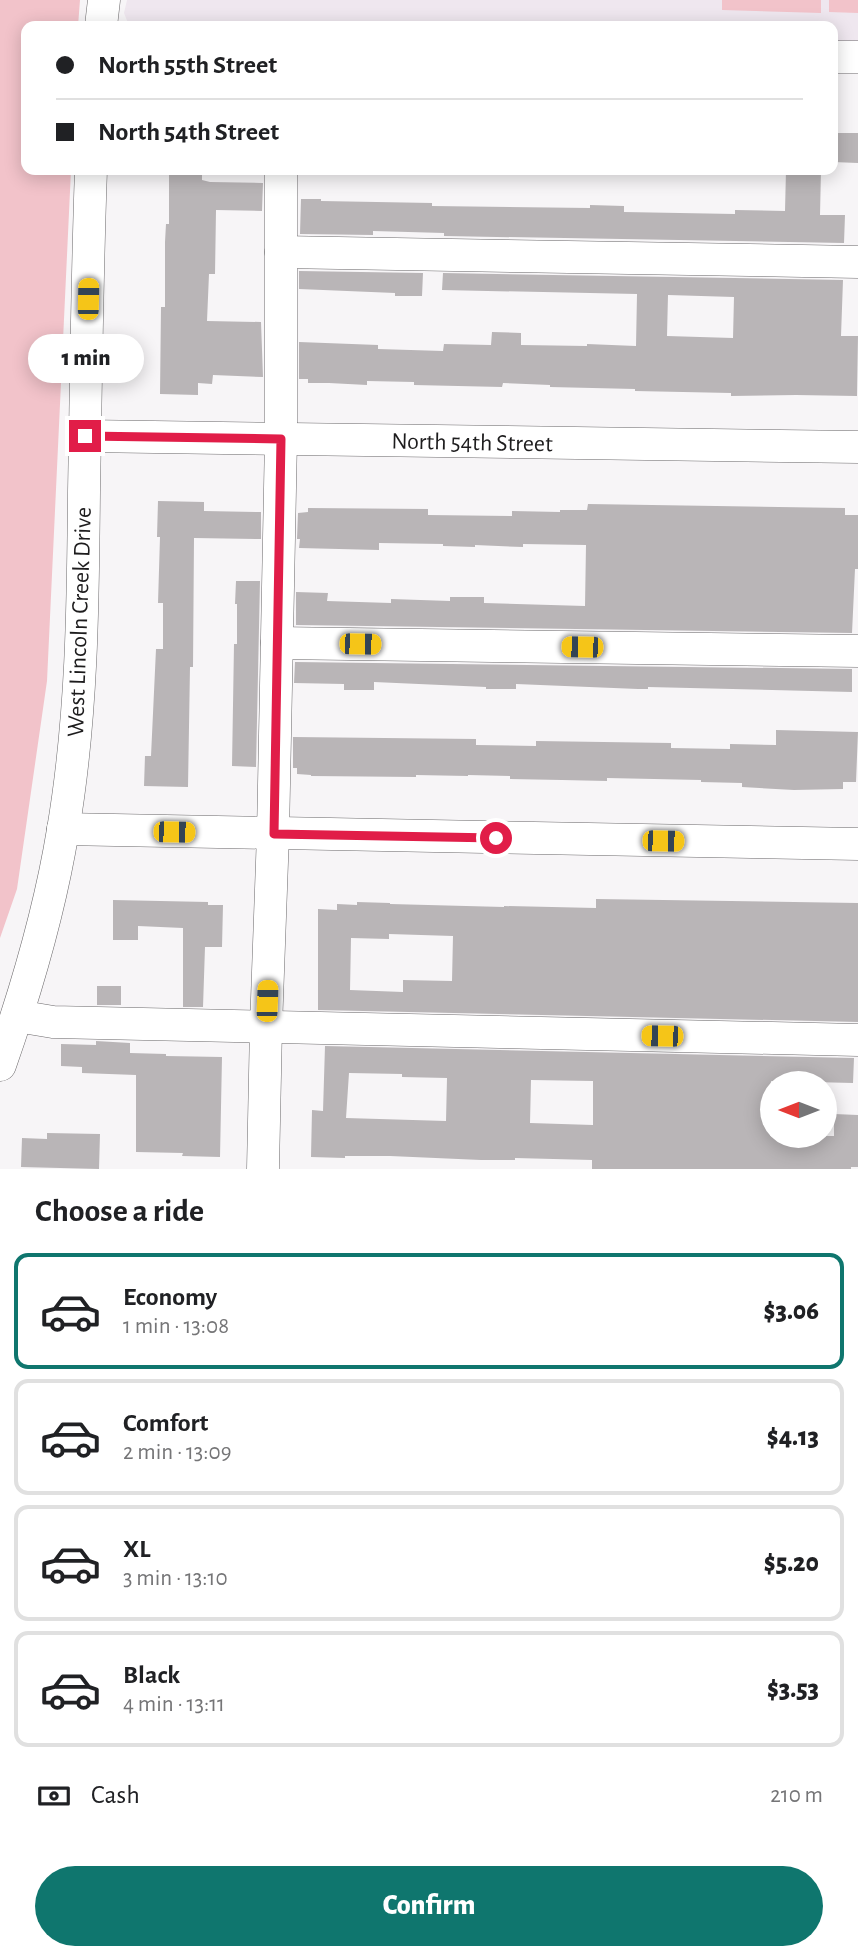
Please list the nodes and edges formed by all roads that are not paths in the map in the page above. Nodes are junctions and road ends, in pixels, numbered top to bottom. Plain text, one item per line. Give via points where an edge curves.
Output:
1 (104, 0) edge
2 (102, 21) edge
3 (838, 57) edge
4 (858, 58) edge
5 (91, 175) edge
6 (281, 175) edge
7 (281, 252) junction
8 (858, 262) edge
9 (85, 436) junction
10 (281, 439) junction
11 (858, 447) edge
12 (277, 643) junction
13 (858, 651) edge
14 (63, 829) junction
15 (274, 834) junction
16 (858, 844) edge
17 (17, 1016) junction
18 (266, 1027) junction
19 (858, 1040) edge
20 (0, 1065) edge
21 (263, 1169) edge

1 - 2 street
3 - 4 street
5 - 9 street, West Lincoln Creek Drive
6 - 7 street
7 - 8 street
7 - 10 street
9 - 10 street, North 54th Street
9 - 14 street, West Lincoln Creek Drive via 82,652
10 - 11 street, North 54th Street
10 - 12 street
12 - 13 street
12 - 15 street
14 - 15 street
14 - 17 street, West Lincoln Creek Drive via 41,935
15 - 16 street
15 - 18 street
17 - 18 street via 53,1022
17 - 20 street, West Lincoln Creek Drive
18 - 19 street
18 - 21 street

